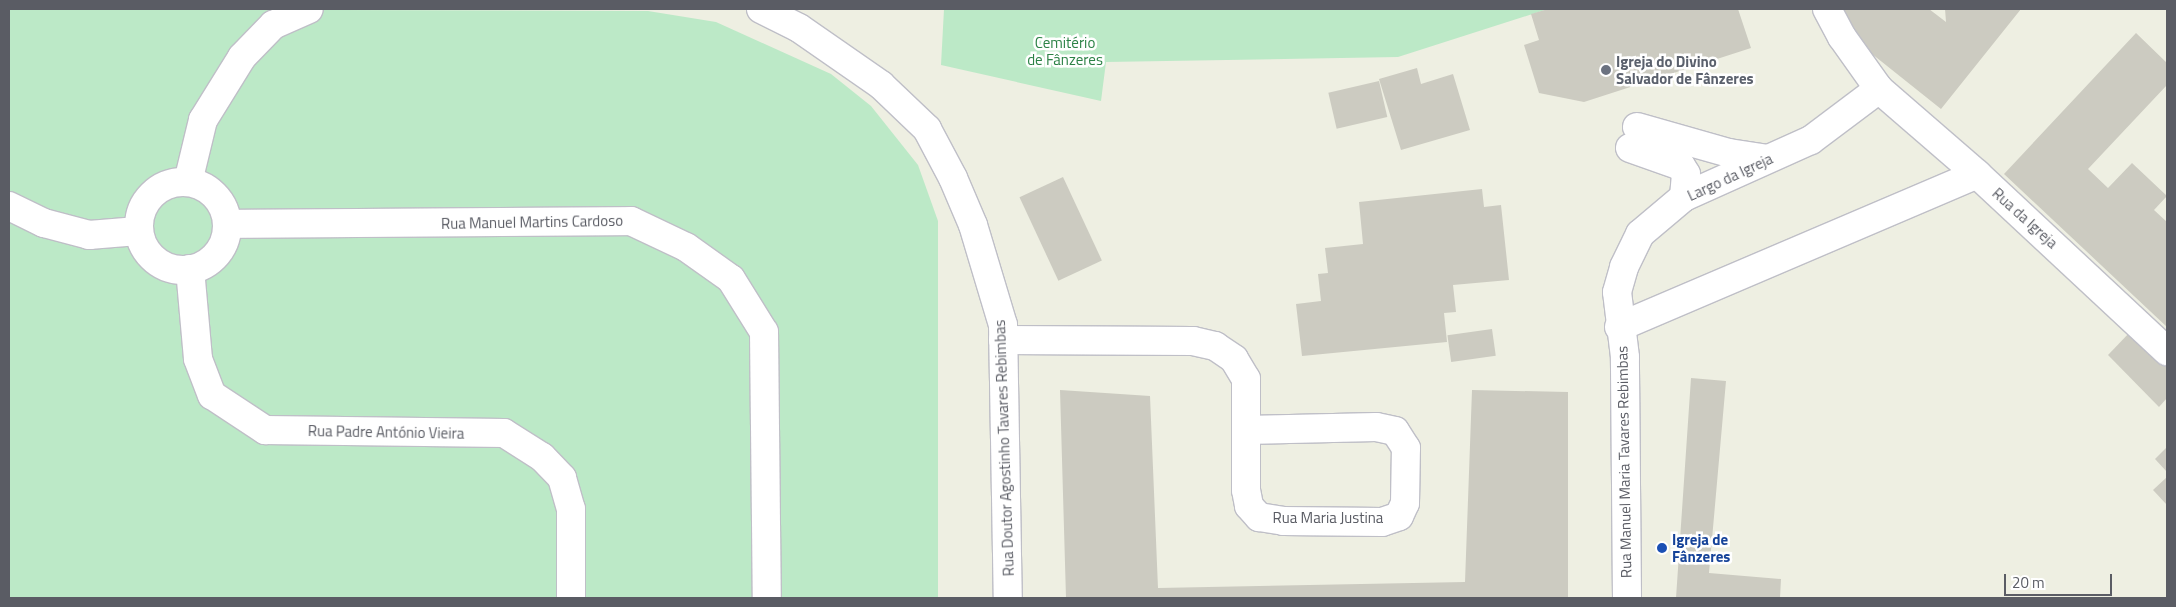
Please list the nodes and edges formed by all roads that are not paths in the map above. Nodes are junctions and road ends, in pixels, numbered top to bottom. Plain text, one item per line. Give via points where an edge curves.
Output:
1 (309, 9) edge
2 (761, 9) edge
3 (1828, 9) edge
4 (1879, 89) junction
5 (1767, 160) junction
6 (1977, 174) junction
7 (188, 182) junction
8 (1684, 197) junction
9 (9, 206) edge
10 (228, 224) junction
11 (138, 231) junction
12 (190, 269) junction
13 (1619, 327) junction
14 (1003, 340) junction
15 (2167, 351) edge
16 (1246, 430) junction
17 (571, 598) edge
18 (767, 598) edge
19 (1008, 598) edge
20 (1627, 598) edge

1 - 7 street via 273,25 242,57 203,120
2 - 14 street, Rua Doutor Agostinho Tavares Rebimbas via 800,28 881,85 927,129 973,225 1003,325
3 - 4 street, Rua da Igreja via 1842,37
4 - 5 street, Largo da Igreja via 1811,140
4 - 6 street, Rua da Igreja
5 - 8 street, Largo da Igreja
5 - 8 street via 1702,146 1634,138 1681,166 1686,174
6 - 13 street
6 - 15 street, Rua da Igreja
7 - 10 street via 199,184 213,193 224,208
7 - 11 street via 178,181 159,187 147,198 139,216
8 - 13 street, Largo da Igreja via 1640,234 1624,266 1617,292
9 - 11 street via 44,223 89,235
10 - 12 street via 224,244 212,260
10 - 18 street, Rua Manuel Martins Cardoso via 631,221 686,247 731,279 764,332
11 - 12 street via 149,256 164,266
12 - 17 street, Rua Padre António Vieira via 198,359 212,395 266,430 504,433 542,457 562,478 571,509
13 - 20 street, Rua Manuel Maria Tavares Rebimbas via 1624,357
14 - 16 street, Rua Maria Justina via 1193,341 1215,346 1234,359 1246,379
14 - 19 street, Rua Doutor Agostinho Tavares Rebimbas
16 - 16 street, Rua Maria Justina via 1246,490 1249,506 1259,517 1283,521 1382,522 1399,516 1405,502 1406,448 1395,431 1376,427

